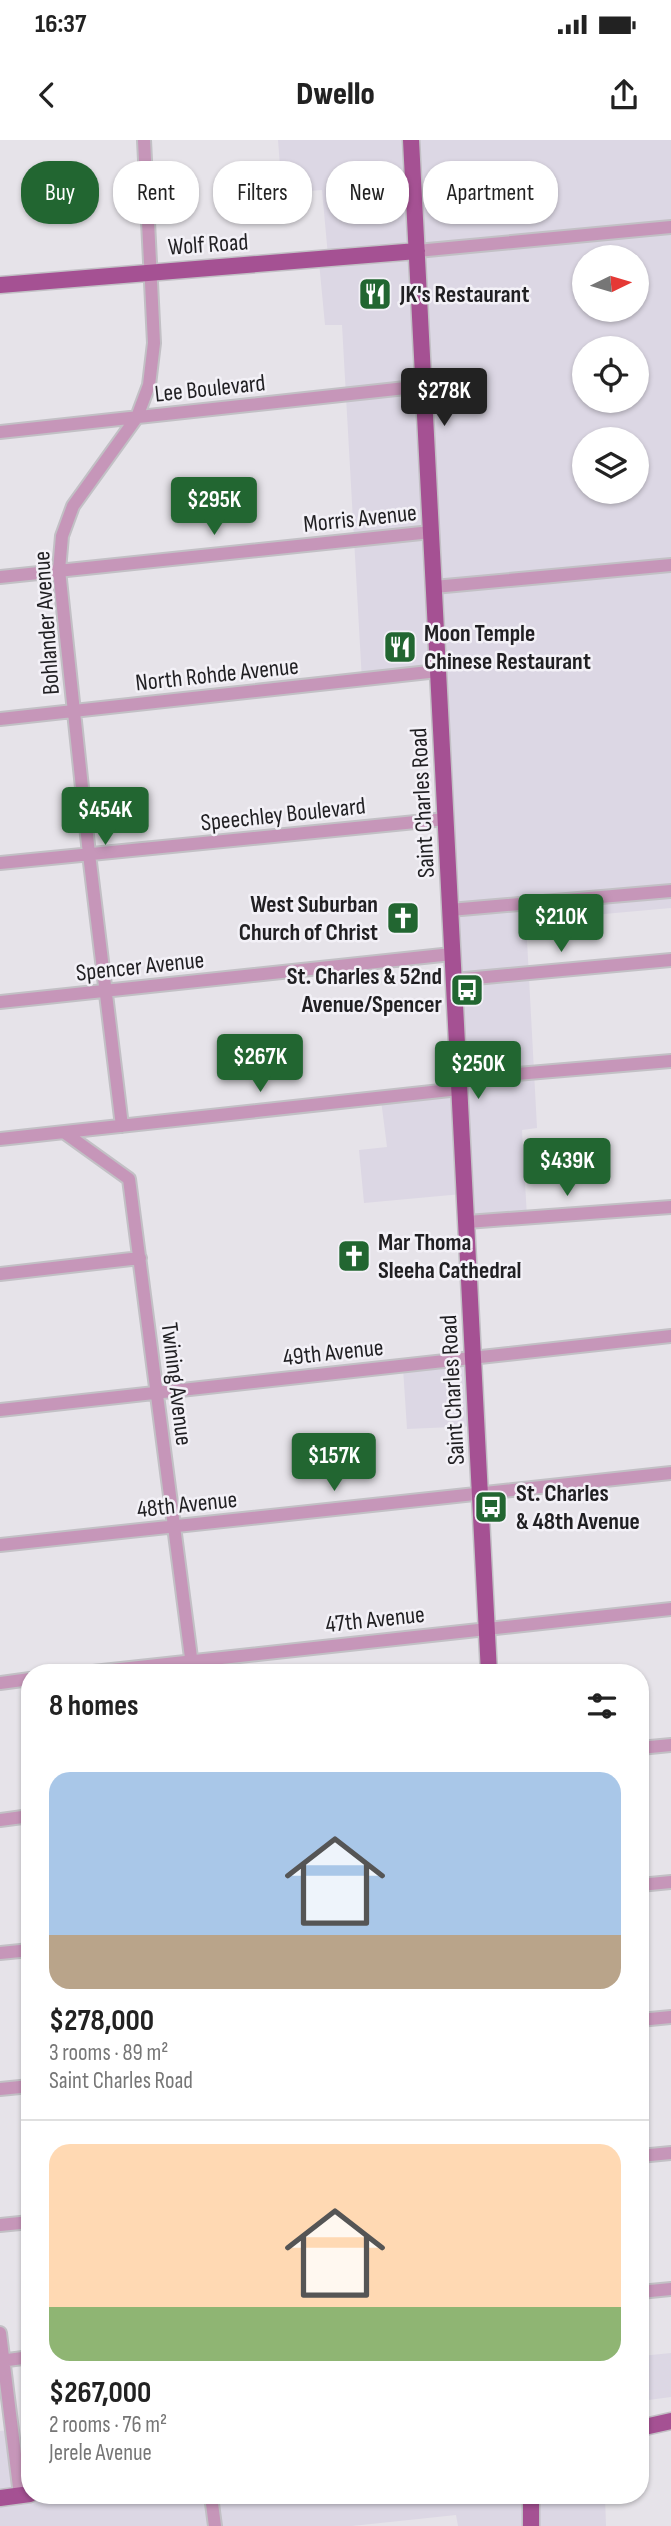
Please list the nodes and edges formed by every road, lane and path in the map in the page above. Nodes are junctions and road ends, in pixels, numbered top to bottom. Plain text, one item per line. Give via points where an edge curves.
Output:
1 (145, 140) edge
2 (411, 140) edge
3 (671, 227) edge
4 (417, 251) junction
5 (151, 271) junction
6 (0, 285) edge
7 (424, 386) junction
8 (137, 417) junction
9 (0, 432) edge
10 (431, 532) junction
11 (671, 565) edge
12 (59, 570) junction
13 (0, 576) edge
14 (434, 587) junction
15 (438, 671) junction
16 (73, 711) junction
17 (0, 719) edge
18 (446, 819) junction
19 (89, 854) junction
20 (0, 863) edge
21 (671, 891) edge
22 (450, 910) junction
23 (452, 954) junction
24 (671, 960) edge
25 (454, 980) junction
26 (107, 991) junction
27 (0, 1002) edge
28 (671, 1061) edge
29 (459, 1084) junction
30 (122, 1126) junction
31 (65, 1133) junction
32 (0, 1139) edge
33 (671, 1207) edge
34 (467, 1222) junction
35 (140, 1258) junction
36 (0, 1274) edge
37 (671, 1336) edge
38 (473, 1358) junction
39 (157, 1392) junction
40 (0, 1410) edge
41 (671, 1473) edge
42 (480, 1495) junction
43 (174, 1526) junction
44 (0, 1545) edge
45 (671, 1609) edge
46 (486, 1629) junction
47 (192, 1664) edge
48 (215, 1664) edge
49 (488, 1664) edge
50 (21, 1680) edge
51 (0, 1683) edge
52 (671, 1745) edge
53 (649, 1747) edge
54 (21, 1817) edge
55 (0, 1820) edge
56 (671, 1882) edge
57 (649, 1884) edge
58 (21, 1951) edge
59 (0, 1953) edge
60 (671, 2017) edge
61 (649, 2019) edge
62 (21, 2087) edge
63 (0, 2089) edge
64 (671, 2153) edge
65 (649, 2155) edge
66 (21, 2223) edge
67 (0, 2225) edge
68 (671, 2289) edge
69 (649, 2291) edge
70 (0, 2333) edge
71 (21, 2358) edge
72 (2, 2360) edge
73 (671, 2421) edge
74 (649, 2427) edge
75 (649, 2430) edge
76 (671, 2432) edge
77 (21, 2472) edge
78 (21, 2495) edge
79 (0, 2498) edge
80 (212, 2504) edge
81 (531, 2504) edge
82 (215, 2526) edge
83 (531, 2526) edge

1 - 5 street, Bohlander Avenue
2 - 4 main road, Saint Charles Road
3 - 4 street, Wolf Road
4 - 5 main road, Wolf Road
4 - 7 main road, Saint Charles Road
5 - 6 main road, Wolf Road
5 - 8 street, Bohlander Avenue via 154,343 149,385
7 - 8 street, Lee Boulevard
7 - 10 main road, Saint Charles Road
8 - 9 street, Lee Boulevard
8 - 12 street, Bohlander Avenue via 73,506 62,536
10 - 12 street, Morris Avenue
10 - 14 main road, Saint Charles Road
11 - 14 street
12 - 13 street, Morris Avenue
12 - 16 street, Bohlander Avenue
14 - 15 main road, Saint Charles Road
15 - 16 street, North Rohde Avenue
15 - 18 main road, Saint Charles Road
16 - 17 street, North Rohde Avenue
16 - 19 street, Bohlander Avenue
18 - 19 street, Speechley Boulevard
18 - 22 main road, Saint Charles Road
19 - 20 street, Speechley Boulevard
19 - 26 street, Bohlander Avenue
21 - 22 street
22 - 23 main road, Saint Charles Road
23 - 25 main road, Saint Charles Road
23 - 26 street, Spencer Avenue
24 - 25 street
25 - 29 main road, Saint Charles Road
26 - 27 street, Spencer Avenue
26 - 30 street, Bohlander Avenue
28 - 29 street
29 - 30 street
29 - 34 main road, Saint Charles Road
30 - 31 street
31 - 32 street
31 - 35 street, Twining Avenue via 129,1179
33 - 34 street
34 - 38 main road, Saint Charles Road
35 - 36 street
35 - 39 street, Twining Avenue
37 - 38 street, 49th Avenue
38 - 39 street, 49th Avenue
38 - 42 main road, Saint Charles Road
39 - 40 street, 49th Avenue
39 - 43 street, Twining Avenue
41 - 42 street, 48th Avenue
42 - 43 street, 48th Avenue
42 - 46 main road, Saint Charles Road
43 - 44 street, 48th Avenue
43 - 47 street, Twining Avenue
45 - 46 street, 47th Avenue
46 - 48 street, 47th Avenue
46 - 49 main road, Saint Charles Road
50 - 51 street
52 - 53 street
54 - 55 street
56 - 57 street
58 - 59 street
60 - 61 street
62 - 63 street
64 - 65 street
66 - 67 street
68 - 69 street
70 - 72 street
71 - 72 street
72 - 77 street
73 - 74 main road
75 - 76 main road
78 - 79 main road
80 - 82 street
81 - 83 main road

